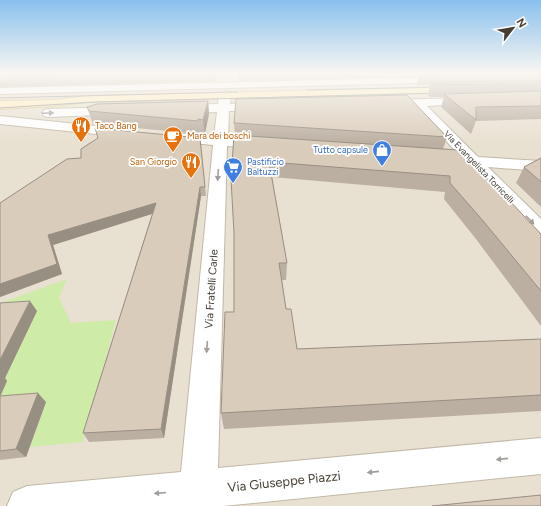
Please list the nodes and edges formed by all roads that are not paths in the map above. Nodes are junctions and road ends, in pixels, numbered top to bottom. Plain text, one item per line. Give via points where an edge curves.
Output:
1 (224, 96) edge
2 (202, 97) edge
3 (222, 97) edge
4 (227, 97) edge
5 (0, 100) edge
6 (82, 100) junction
7 (486, 101) edge
8 (417, 103) junction
9 (371, 104) edge
10 (0, 105) edge
11 (278, 107) edge
12 (168, 110) edge
13 (131, 111) edge
14 (68, 112) junction
15 (0, 116) edge
16 (0, 120) edge
17 (80, 128) junction
18 (140, 134) edge
19 (155, 136) edge
20 (220, 142) junction
21 (276, 146) edge
22 (423, 158) edge
23 (474, 162) junction
24 (541, 166) edge
25 (541, 231) edge
26 (541, 456) edge
27 (198, 498) edge
28 (27, 506) edge

1 - 20 street, Via Fratelli Carle
2 - 6 main road
3 - 12 street
4 - 11 street
5 - 6 main road
6 - 10 main road
6 - 14 street
7 - 8 street
8 - 9 street
8 - 23 street, Via Evangelista Torricelli
13 - 14 street
15 -> 14 street
14 - 17 street via 64,118
16 - 17 street
17 - 18 street
19 - 20 street
20 - 21 street
20 -> 27 street, Via Fratelli Carle
22 - 23 street
23 - 24 street
23 -> 25 street, Via Evangelista Torricelli
26 -> 27 street, Via Giuseppe Piazzi
27 -> 28 street, Via Giuseppe Piazzi

